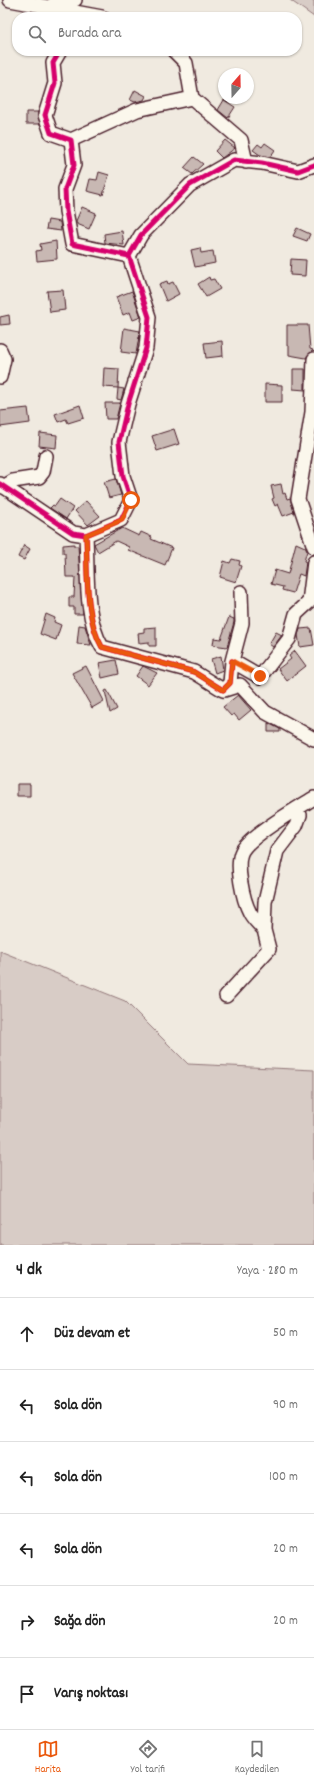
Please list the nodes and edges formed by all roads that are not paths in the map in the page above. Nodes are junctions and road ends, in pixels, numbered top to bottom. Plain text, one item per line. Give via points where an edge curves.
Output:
1 (9, 0) edge
2 (75, 0) edge
3 (0, 2) edge
4 (47, 6) junction
5 (75, 12) edge
6 (57, 56) edge
7 (179, 56) edge
8 (192, 98) junction
9 (71, 140) junction
10 (246, 162) junction
11 (314, 165) edge
12 (129, 256) junction
13 (0, 350) edge
14 (314, 359) edge
15 (0, 377) edge
16 (46, 456) dead end
17 (2, 486) edge
18 (86, 535) junction
19 (314, 547) edge
20 (314, 562) edge
21 (241, 592) dead end
22 (232, 661) junction
23 (223, 690) junction
24 (314, 739) edge
25 (314, 798) edge
26 (297, 809) junction
27 (264, 930) junction
28 (226, 996) dead end

1 - 3 street
1 - 4 street
2 - 4 street
4 - 5 street
6 - 9 street via 53,63 55,83 45,115 51,133
7 - 8 street via 186,63
8 - 9 street via 137,110
8 - 10 street via 241,140
9 - 12 street via 74,165 65,189 72,244
10 - 11 street via 298,171
10 - 12 street via 234,160 190,185 141,235
12 - 18 street via 149,317 146,348 119,442 123,476 131,500 122,520
13 - 15 street via 4,359
14 - 19 street via 312,412 298,499
16 - 17 street via 43,472 39,477 13,481
17 - 18 street via 73,533
18 - 23 street via 90,608 97,640 102,647 194,672
20 - 22 street via 309,602 296,614 289,639 260,676
21 - 22 street via 242,623
22 - 23 street via 230,683
23 - 24 street via 240,685 265,712
25 - 26 street
26 - 27 street via 300,815 296,826 276,851 265,902
26 - 27 street via 253,839 242,850 240,862 243,897 250,914
27 - 28 street via 270,949

